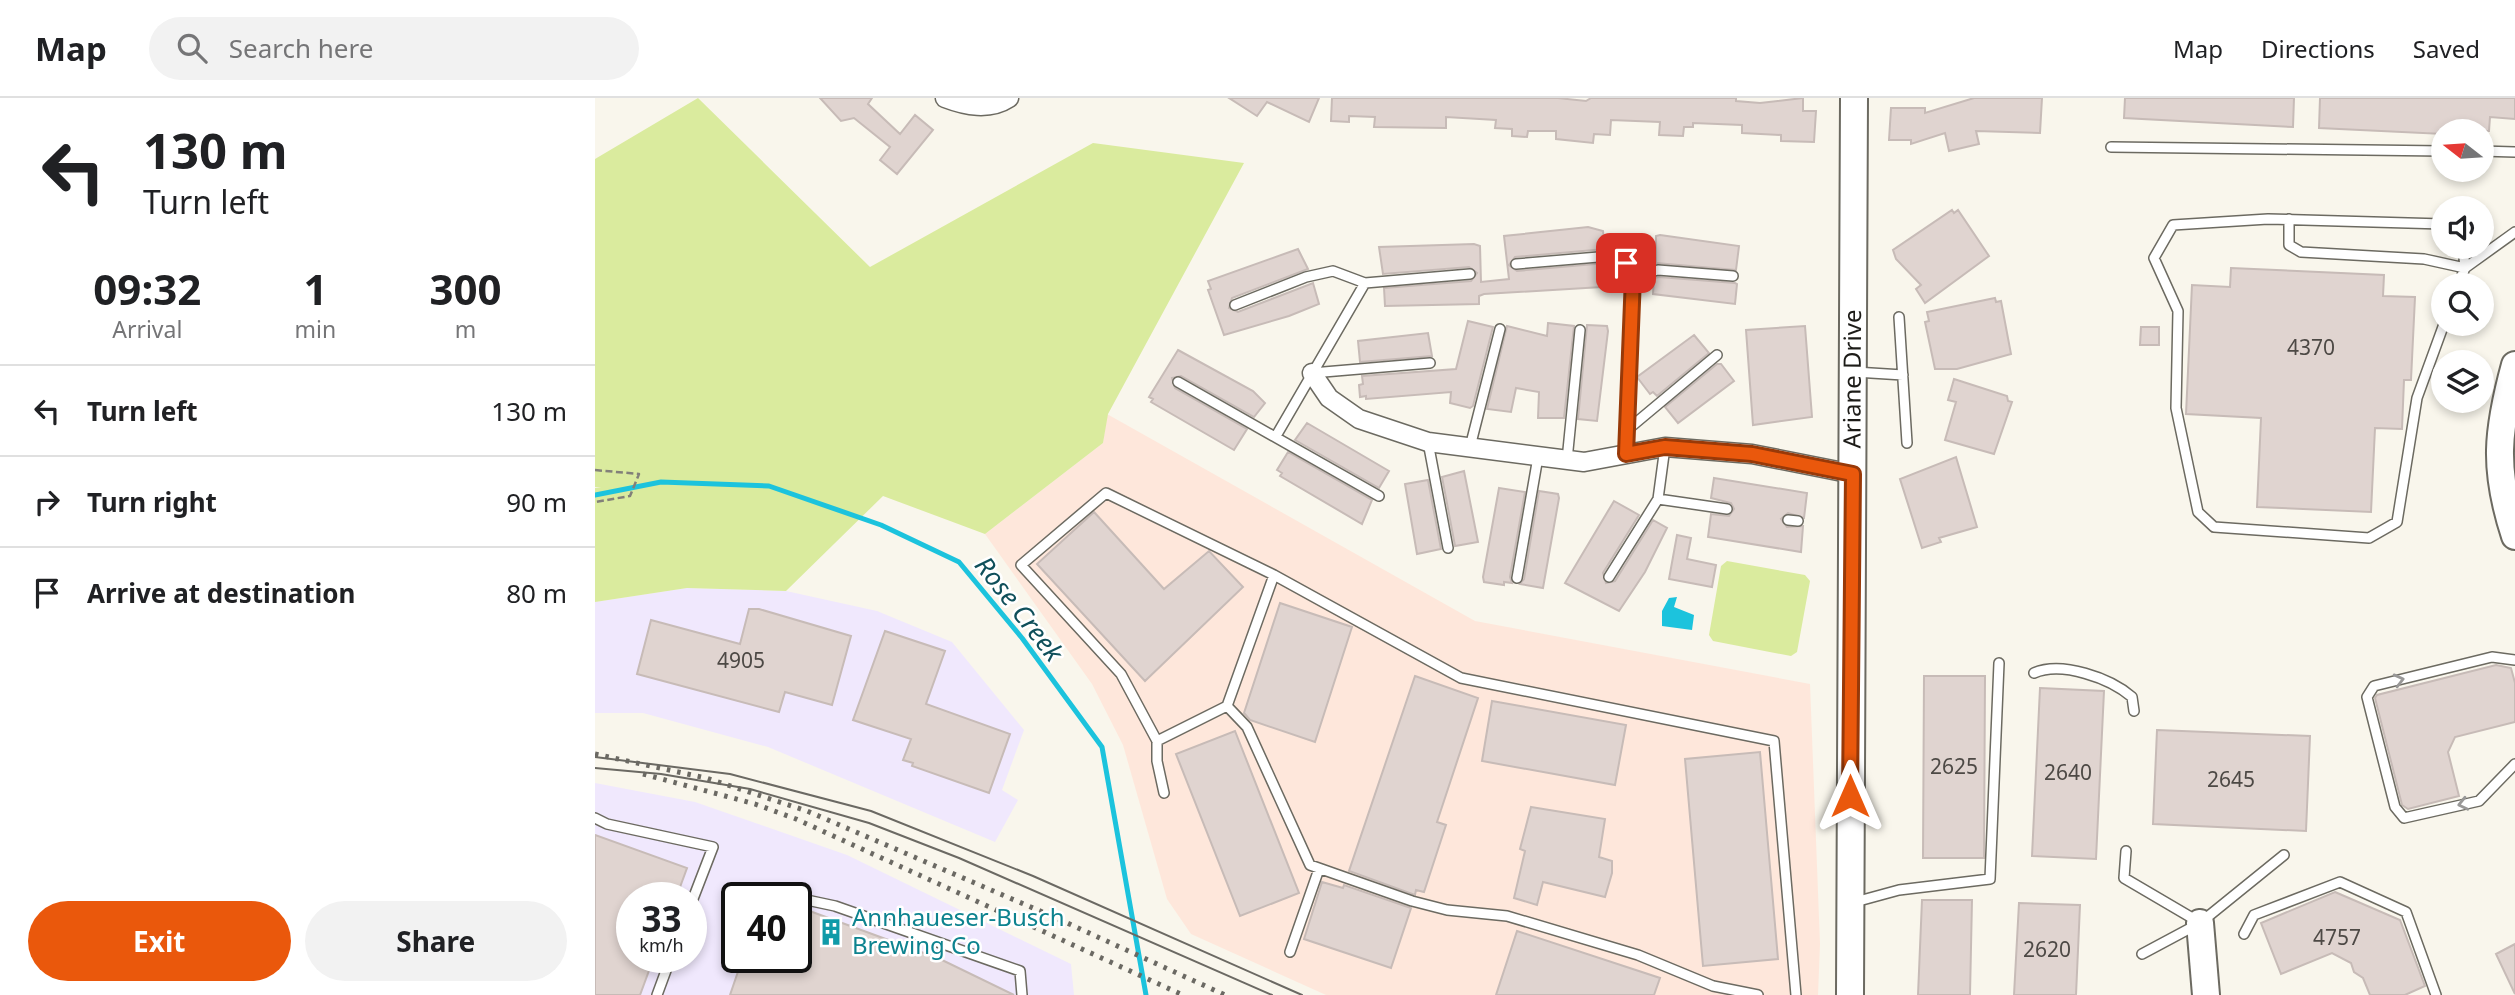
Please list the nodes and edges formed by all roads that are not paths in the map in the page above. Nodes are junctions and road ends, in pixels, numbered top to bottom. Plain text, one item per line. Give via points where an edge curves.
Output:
1 (945, 98) edge
2 (1009, 98) edge
3 (1854, 98) edge
4 (2111, 147) dead end
5 (2431, 151) edge
6 (2494, 151) edge
7 (2515, 152) edge
8 (2289, 219) junction
9 (2431, 224) edge
10 (2515, 232) edge
11 (2464, 259) edge
12 (1516, 264) dead end
13 (2465, 268) junction
14 (2463, 273) edge
15 (1470, 274) dead end
16 (1733, 276) dead end
17 (1633, 277) junction
18 (1365, 283) junction
19 (1235, 305) dead end
20 (1899, 317) dead end
21 (1500, 329) dead end
22 (1580, 330) dead end
23 (2440, 336) edge
24 (1717, 355) dead end
25 (1430, 362) dead end
26 (2515, 365) edge
27 (1853, 372) junction
28 (1312, 373) junction
29 (1903, 375) junction
30 (1178, 382) dead end
31 (1626, 431) junction
32 (1276, 436) junction
33 (1428, 442) junction
34 (1907, 443) dead end
35 (1470, 447) junction
36 (1665, 447) junction
37 (1626, 454) junction
38 (1538, 457) junction
39 (1567, 460) junction
40 (1853, 474) junction
41 (1379, 496) dead end
42 (1658, 499) junction
43 (1727, 509) dead end
44 (2515, 536) edge
45 (1448, 548) dead end
46 (1274, 575) junction
47 (1609, 577) dead end
48 (1517, 578) dead end
49 (2515, 660) edge
50 (1999, 663) dead end
51 (2034, 673) dead end
52 (1227, 706) junction
53 (2134, 711) dead end
54 (1157, 741) junction
55 (2515, 764) edge
56 (1164, 793) dead end
57 (595, 818) edge
58 (2126, 851) dead end
59 (2284, 855) dead end
60 (1319, 869) junction
61 (699, 882) edge
62 (812, 901) edge
63 (1850, 903) junction
64 (2200, 923) junction
65 (2244, 933) dead end
66 (1290, 952) dead end
67 (2142, 954) dead end
68 (665, 973) edge
69 (657, 995) edge
70 (1022, 995) edge
71 (1758, 995) edge
72 (1795, 995) edge
73 (1850, 995) edge
74 (2206, 995) edge
75 (2436, 995) edge

1 - 2 street via 970,107
3 - 27 street, Ariane Drive
4 - 5 lane
6 - 7 lane
8 - 9 lane
8 - 13 lane via 2288,240 2293,250 2424,259
8 - 23 lane via 2173,225 2154,258 2178,311 2176,408 2198,512 2214,527 2369,538 2397,522 2417,398
10 - 13 lane
11 - 13 lane
12 - 17 lane via 1610,256 1626,263
13 - 14 lane
15 - 18 lane
16 - 17 lane via 1658,270
17 - 31 lane
18 - 19 lane via 1333,271
18 - 28 lane
20 - 29 lane
21 - 35 lane
22 - 39 lane
24 - 31 lane
25 - 28 lane
26 - 44 street via 2501,416 2499,454 2502,495
27 - 29 lane
27 - 40 street, Ariane Drive
28 - 32 lane
28 - 33 street via 1329,398 1359,419
29 - 34 lane
30 - 32 lane
31 - 37 lane
32 - 41 lane
33 - 35 street
33 - 45 lane
35 - 38 street
36 - 37 street
36 - 40 street via 1752,454
36 - 42 lane
37 - 39 street via 1584,462
38 - 39 street
38 - 48 lane
40 - 63 street, Ariane Drive
42 - 43 lane
42 - 47 lane
46 - 52 lane
46 - 54 lane via 1106,493 1021,565 1121,674
46 - 72 lane via 1461,678 1774,741
55 -> 49 lane via 2479,801 2403,818 2395,807 2367,697 2374,686 2493,657
50 - 63 lane via 1990,879 1899,890
51 - 53 lane via 2047,667 2116,684 2132,697
52 - 54 lane
52 - 60 lane via 1247,727 1310,865
54 - 56 lane
57 - 61 lane via 713,847
58 - 64 lane via 2124,878
59 - 64 lane
60 - 66 lane
60 - 71 lane via 1412,901 1507,916 1638,955 1713,986
62 - 70 lane via 1020,971
63 - 73 street, Ariane Drive
64 - 67 lane
64 - 74 street
65 - 75 lane via 2255,915 2340,882 2406,912
68 - 69 lane

